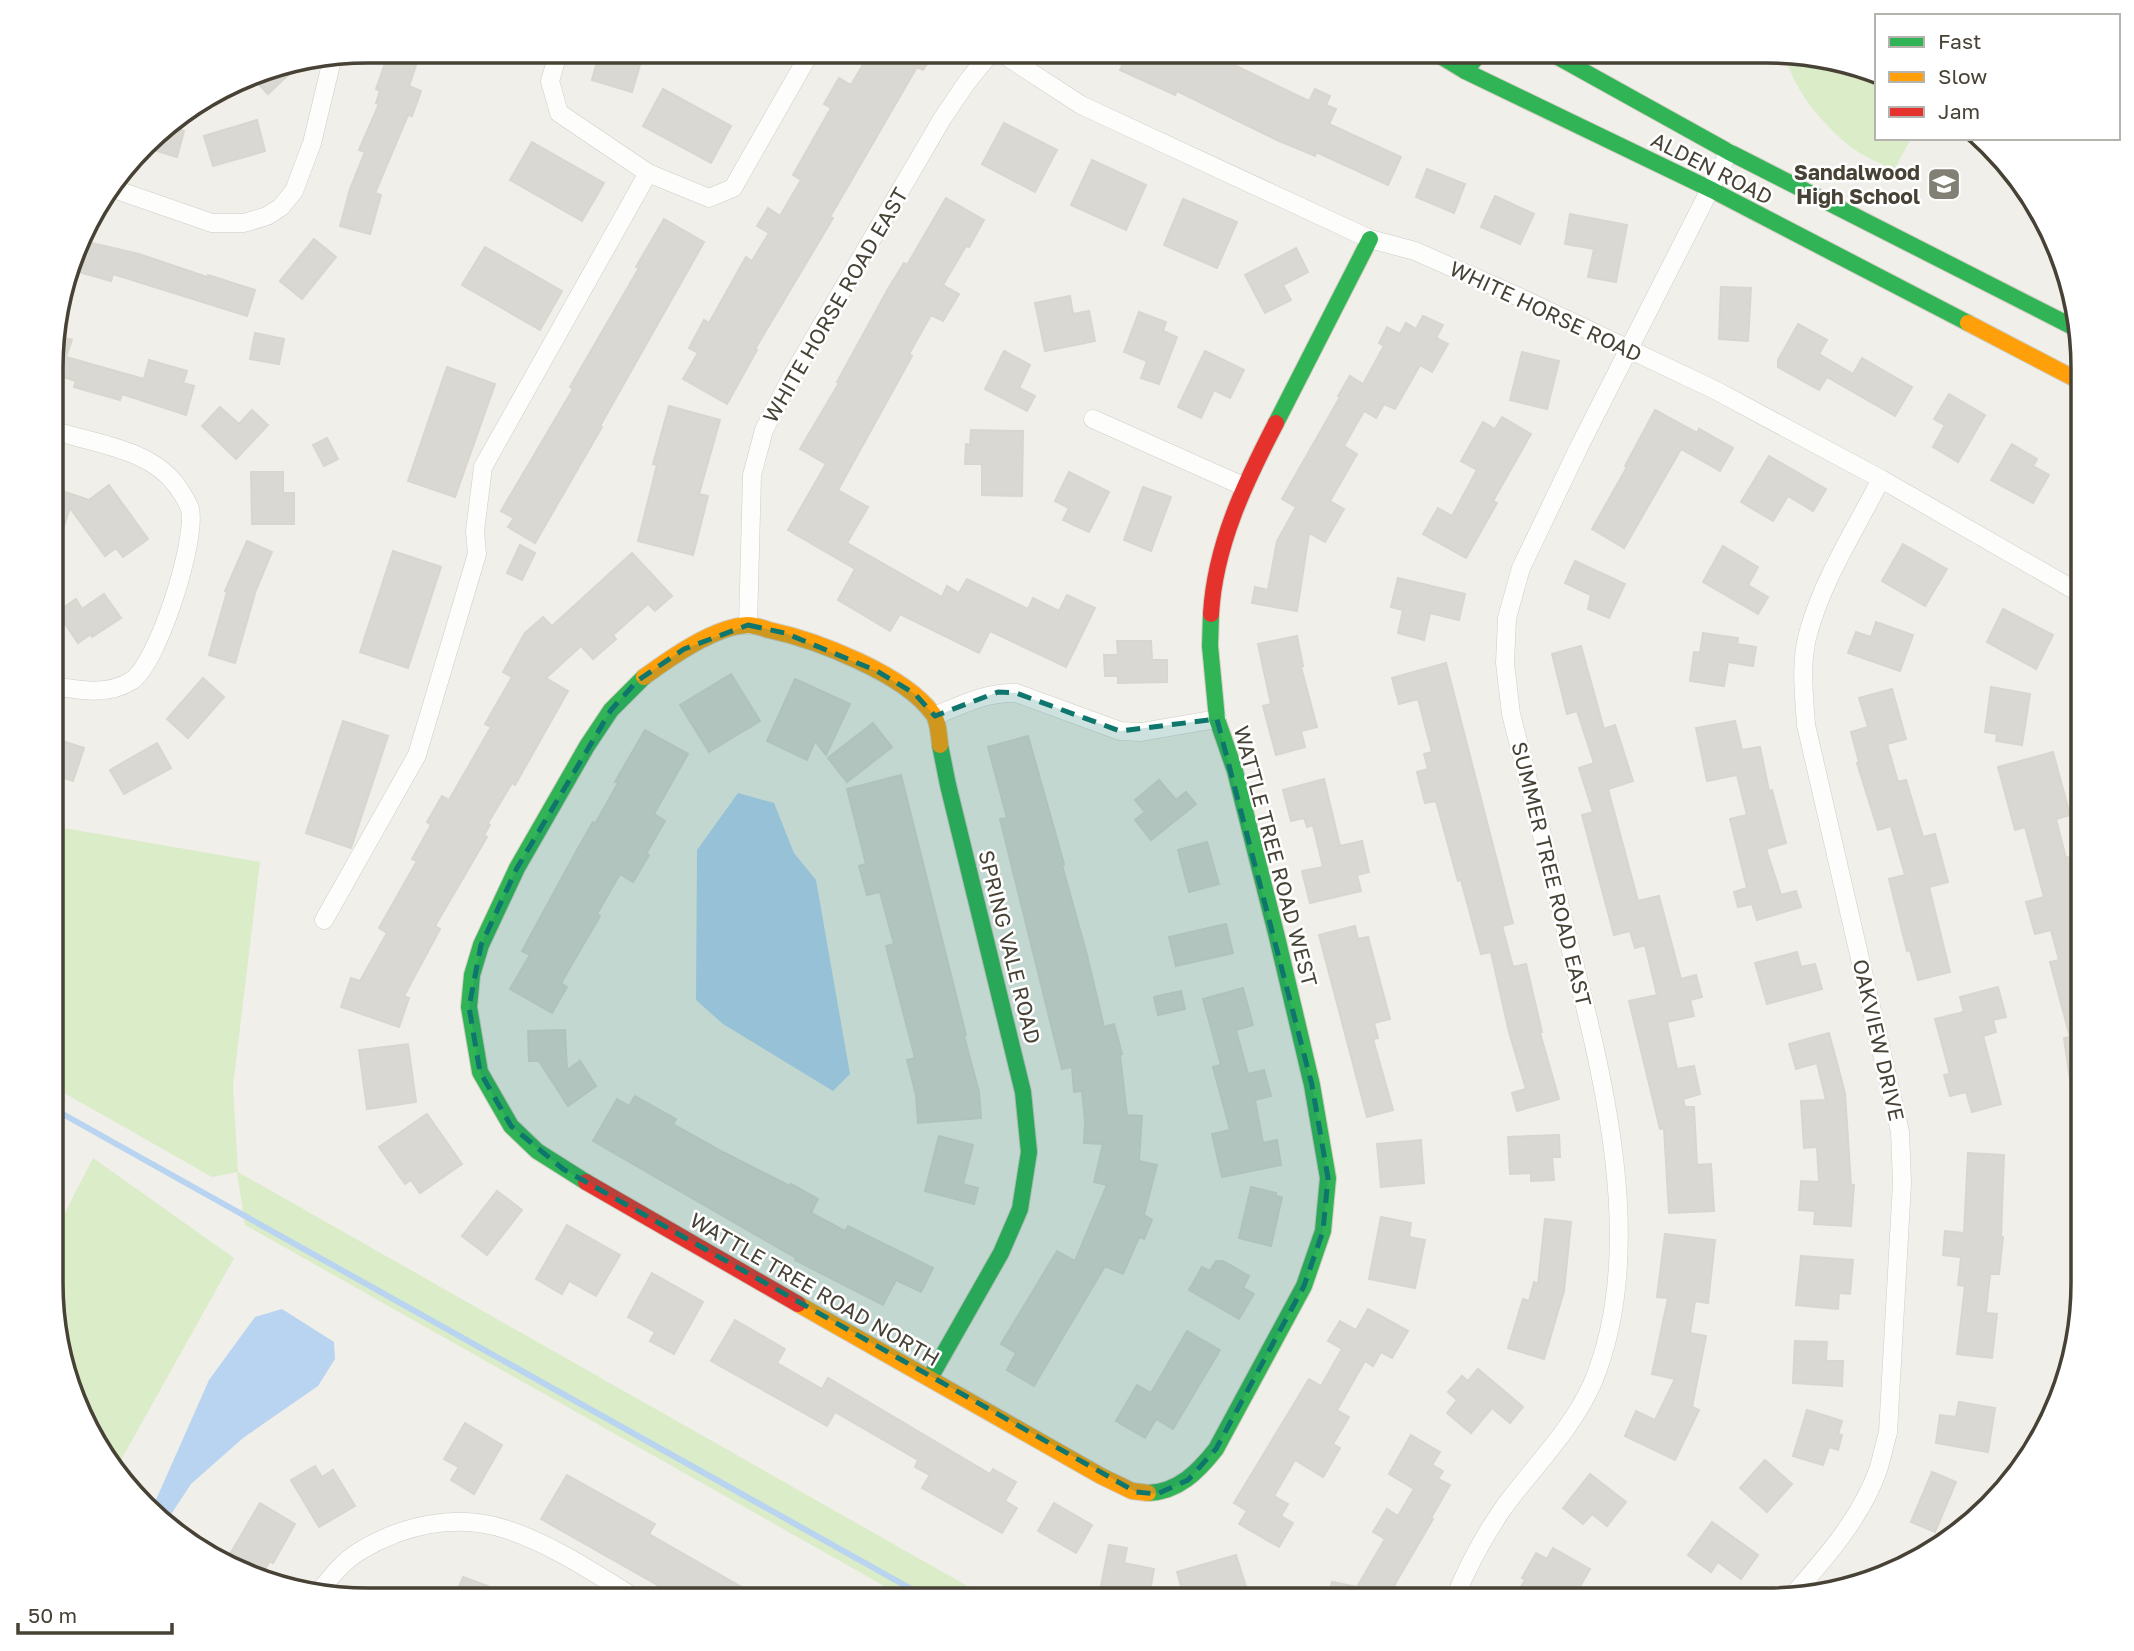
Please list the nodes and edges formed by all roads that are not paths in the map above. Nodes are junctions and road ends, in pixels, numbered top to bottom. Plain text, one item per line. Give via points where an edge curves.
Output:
1 (555, 63) edge
2 (804, 63) edge
3 (982, 63) edge
4 (1017, 63) edge
5 (1452, 63) edge
6 (1467, 63) edge
7 (1472, 63) edge
8 (1569, 63) edge
9 (331, 66) edge
10 (1465, 71) junction
11 (1730, 152) junction
12 (648, 173) junction
13 (1712, 190) junction
14 (120, 191) edge
15 (1370, 239) junction
16 (2067, 324) edge
17 (1629, 350) junction
18 (2071, 377) edge
19 (1093, 419) dead end
20 (63, 433) edge
21 (1881, 479) junction
22 (1243, 486) junction
23 (2071, 588) edge
24 (748, 625) junction
25 (63, 688) edge
26 (935, 716) junction
27 (1217, 719) junction
28 (324, 919) dead end
29 (930, 1378) junction
30 (1188, 1480) joint
31 (325, 1585) edge
32 (1801, 1585) edge
33 (618, 1588) edge
34 (1459, 1588) edge

1 - 12 street via 550,81 559,113
2 - 12 street via 733,188 709,198
3 - 24 street, WHITE HORSE ROAD EAST via 942,119 764,430 750,497
4 - 15 street, WHITE HORSE ROAD via 1081,104
5 - 10 street, ALDEN ROAD
6 - 10 street
7 - 10 street
8 - 11 street, ALDEN ROAD
9 - 14 street via 312,143 293,191 267,216 244,223 212,223
10 - 13 street, ALDEN ROAD
11 - 13 street, SUMMER TREE ROAD EAST
11 - 16 street, ALDEN ROAD
12 - 28 street via 483,467 475,531 477,554 417,755
13 - 17 street, SUMMER TREE ROAD EAST
13 - 18 street, ALDEN ROAD
15 - 17 street, WHITE HORSE ROAD via 1415,251
15 - 22 street, WATTLE TREE ROAD WEST
17 - 21 street, WHITE HORSE ROAD via 1715,390
17 - 34 street, SUMMER TREE ROAD EAST via 1521,568 1507,618 1505,663 1511,714 1593,1036 1615,1161 1619,1226 1614,1305 1603,1356 1576,1414 1504,1507
19 - 22 street
20 - 25 street via 159,467 177,485 190,508 188,547 150,657 131,681 89,692
21 - 23 street, WHITE HORSE ROAD
21 - 32 street, OAKVIEW DRIVE via 1823,594 1807,635 1803,673 1806,725 1900,1132 1902,1183 1888,1433 1878,1471 1855,1517
22 - 27 street, WATTLE TREE ROAD WEST via 1220,555 1212,603 1210,646
24 - 26 street via 785,633 866,666 915,694
24 - 29 street, WATTLE TREE ROAD NORTH via 714,634 684,649 637,681 587,746 517,868 481,945 469,1007 480,1072 511,1125 537,1151
26 - 27 street via 998,692 1016,693 1120,731 1141,732
26 - 29 street, SPRING VALE ROAD via 1023,1092 1029,1152 1020,1209 1001,1253
27 - 30 street, WATTLE TREE ROAD WEST via 1235,771 1277,937 1312,1085 1328,1178 1323,1231 1304,1286 1216,1449
29 - 30 street, WATTLE TREE ROAD NORTH via 1136,1492 1157,1494
31 - 33 street via 358,1551 419,1525 471,1522 504,1529 562,1555

